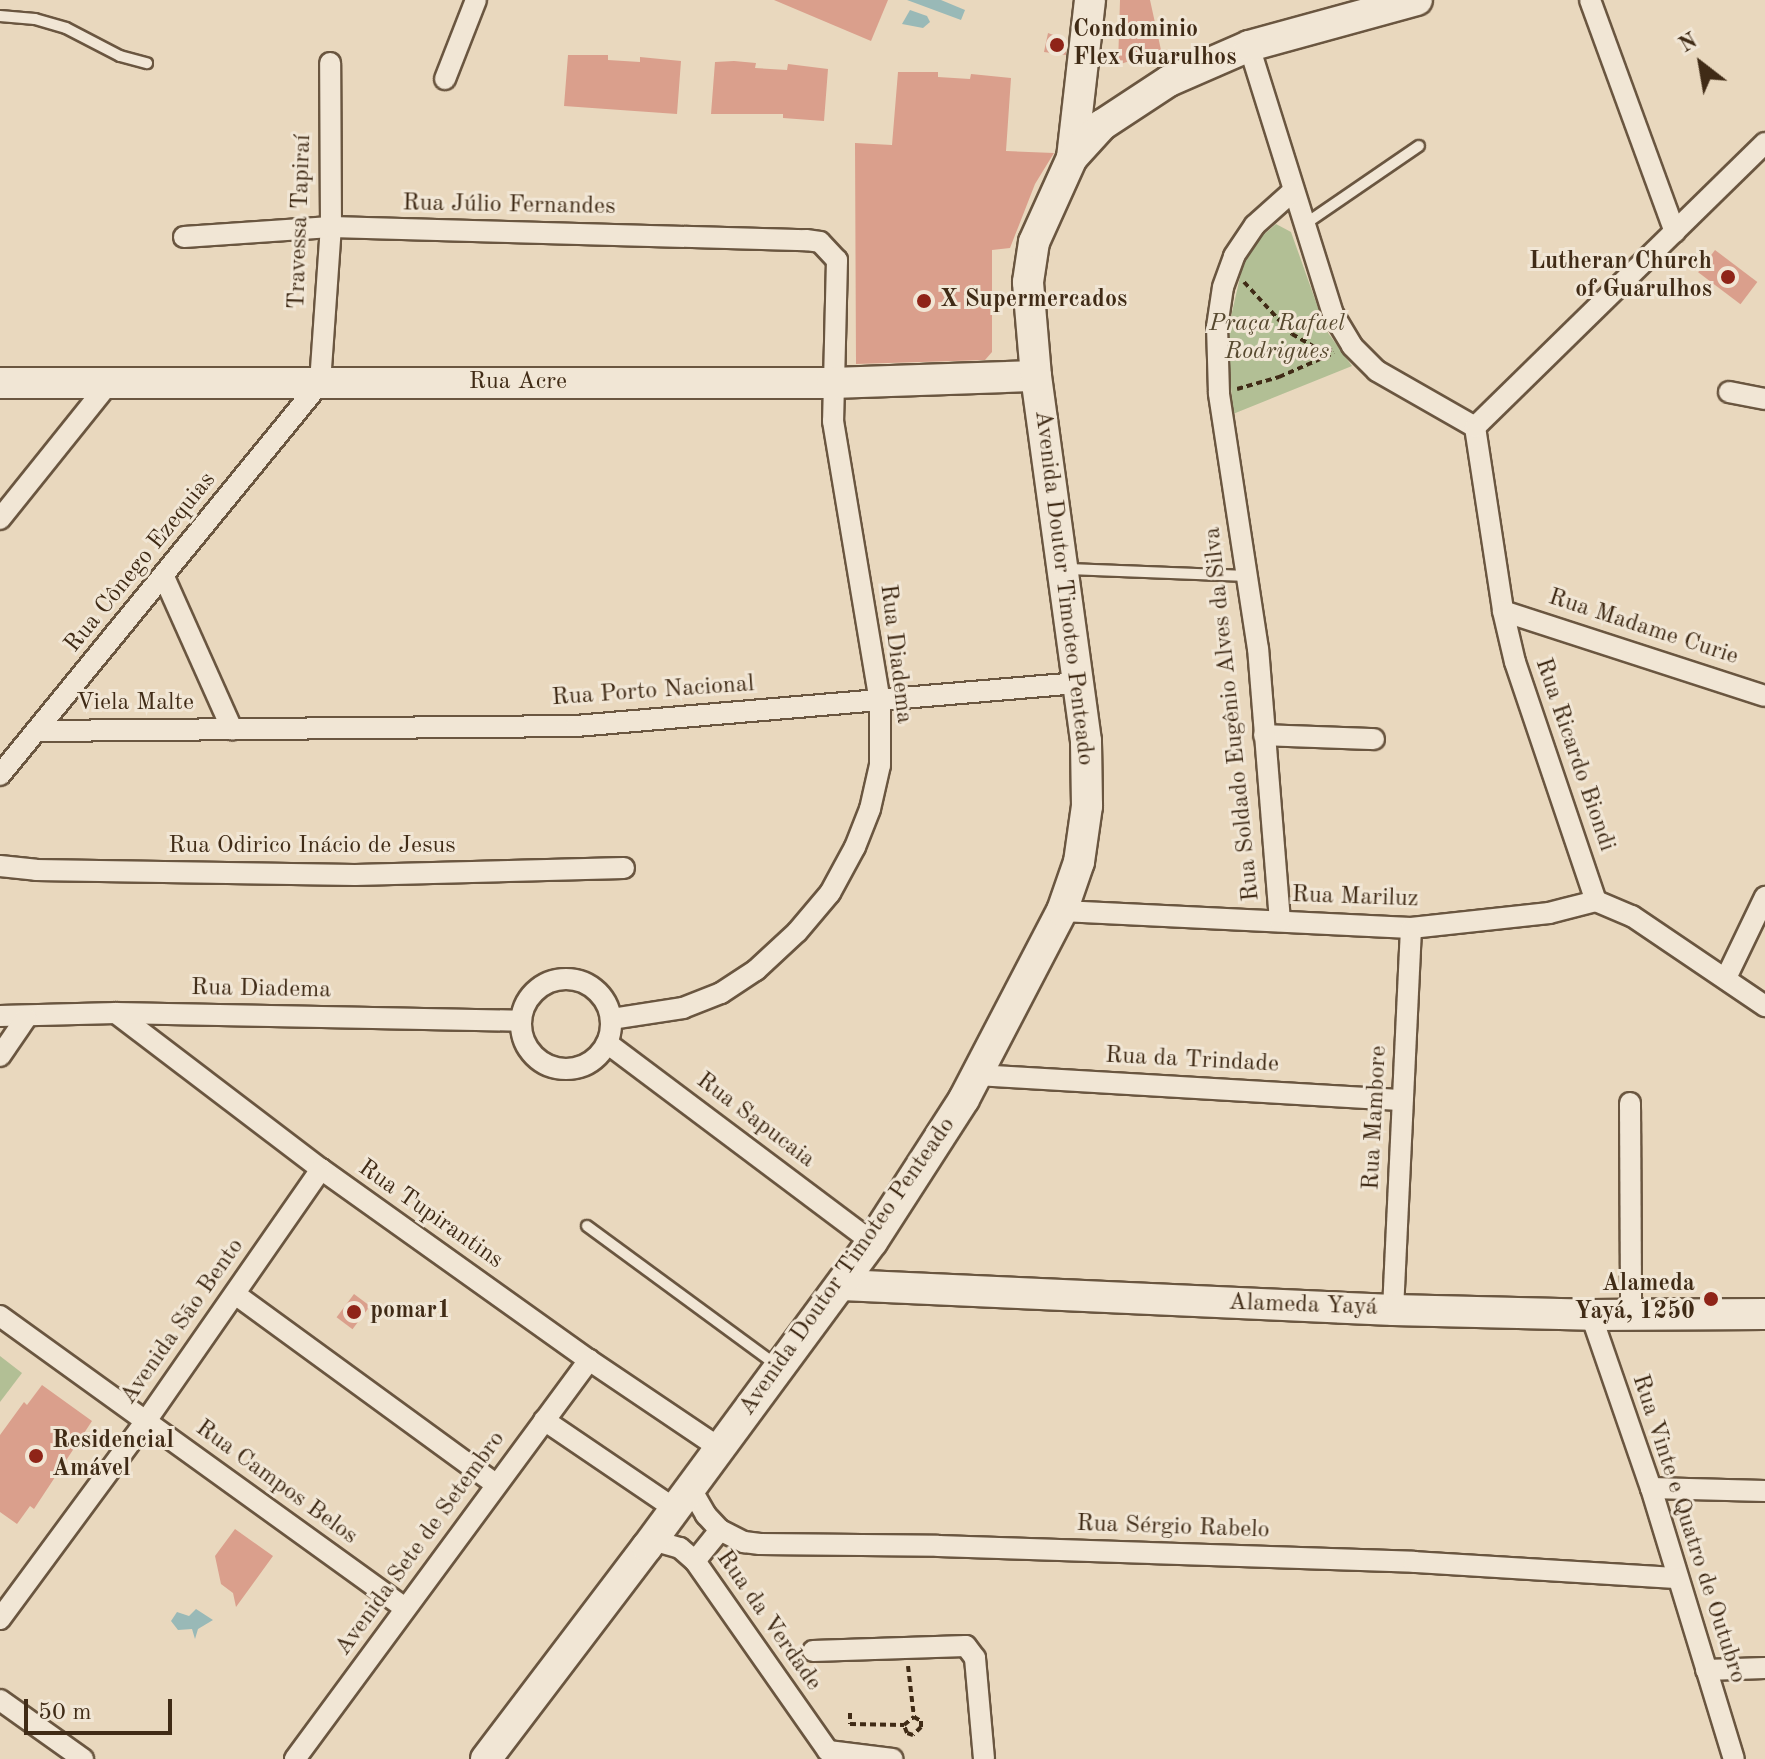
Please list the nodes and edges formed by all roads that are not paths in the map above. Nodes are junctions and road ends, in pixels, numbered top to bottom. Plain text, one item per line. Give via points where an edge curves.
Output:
1 (476, 0) edge
2 (1090, 0) edge
3 (1417, 0) edge
4 (1590, 0) edge
5 (0, 16) edge
6 (1087, 35) junction
7 (1249, 46) junction
8 (147, 63) dead end
9 (330, 63) dead end
10 (445, 79) dead end
11 (1118, 113) junction
12 (1765, 143) edge
13 (1419, 146) dead end
14 (1072, 158) junction
15 (1292, 192) junction
16 (1303, 225) junction
17 (331, 227) junction
18 (1675, 232) junction
19 (184, 237) dead end
20 (831, 250) joint
21 (1036, 376) junction
22 (0, 383) edge
23 (109, 383) junction
24 (320, 383) junction
25 (832, 383) junction
26 (1729, 392) dead end
27 (1765, 399) edge
28 (1475, 427) junction
29 (0, 519) edge
30 (1062, 569) junction
31 (1249, 576) junction
32 (164, 577) junction
33 (1503, 611) junction
34 (1078, 683) junction
35 (1765, 696) edge
36 (880, 701) junction
37 (232, 729) junction
38 (38, 731) junction
39 (1264, 735) junction
40 (1374, 739) dead end
41 (0, 775) edge
42 (0, 866) edge
43 (624, 868) dead end
44 (1765, 897) edge
45 (1596, 901) junction
46 (1062, 911) junction
47 (1280, 921) junction
48 (1411, 928) junction
49 (1726, 978) junction
50 (1765, 1006) edge
51 (116, 1013) junction
52 (0, 1016) edge
53 (26, 1018) junction
54 (611, 1019) junction
55 (520, 1021) junction
56 (607, 1043) junction
57 (0, 1056) edge
58 (978, 1075) junction
59 (1402, 1100) junction
60 (1630, 1103) dead end
61 (321, 1169) junction
62 (587, 1226) dead end
63 (872, 1242) junction
64 (842, 1285) junction
65 (235, 1294) junction
66 (1393, 1310) junction
67 (1631, 1313) junction
68 (1765, 1314) edge
69 (1591, 1315) junction
70 (0, 1316) edge
71 (589, 1360) junction
72 (781, 1368) junction
73 (544, 1420) junction
74 (146, 1421) junction
75 (721, 1449) junction
76 (496, 1484) junction
77 (1651, 1488) junction
78 (1765, 1491) edge
79 (683, 1499) junction
80 (720, 1530) junction
81 (652, 1540) junction
82 (695, 1561) junction
83 (1678, 1578) junction
84 (405, 1608) junction
85 (0, 1619) edge
86 (813, 1651) dead end
87 (1765, 1668) edge
88 (1706, 1670) junction
89 (0, 1700) edge
90 (83, 1759) edge
91 (295, 1759) edge
92 (486, 1759) edge
93 (893, 1759) edge
94 (984, 1759) edge
95 (1734, 1759) edge

1 - 10 street
2 - 6 street
3 - 7 street, Avenida Doutor Timoteo Penteado
4 - 18 street
5 - 8 lane via 66,28 120,56
6 - 11 street via 1096,56 1102,100
6 - 14 street
7 - 11 street, Avenida Doutor Timoteo Penteado via 1169,81
7 - 15 street
9 - 17 street, Travessa Tapiraí
11 - 14 street, Avenida Doutor Timoteo Penteado
12 - 18 street
13 - 16 lane
14 - 21 street, Avenida Doutor Timoteo Penteado via 1034,242 1028,282
15 - 16 street
15 - 31 street, Rua Soldado Eugênio Alves da Silva via 1255,225 1234,256 1217,327 1219,393
16 - 28 street via 1333,314 1352,346 1377,371
17 - 19 street, Rua Júlio Fernandes
17 - 20 street, Rua Júlio Fernandes via 806,240
17 - 24 street, Travessa Tapiraí
18 - 28 street
20 - 25 street, Rua Diadema via 840,275
21 - 25 street, Rua Acre
21 - 30 street, Avenida Doutor Timoteo Penteado
22 - 23 street, Rua Acre
23 - 24 street, Rua Acre
23 - 29 street
24 - 25 street, Rua Acre
24 - 32 street, Rua Cônego Ezequias
25 - 36 street, Rua Diadema via 833,421
26 - 27 street
28 - 33 street, Rua Ricardo Biondi
30 - 31 lane
30 - 34 street, Avenida Doutor Timoteo Penteado
31 - 39 street, Rua Soldado Eugênio Alves da Silva
32 - 37 street
32 - 38 street, Rua Cônego Ezequias
33 - 35 street, Rua Madame Curie
33 - 45 street, Rua Ricardo Biondi via 1515,662
34 - 36 street, Rua Porto Nacional
34 - 46 street, Avenida Doutor Timoteo Penteado via 1087,806 1079,862
36 - 37 street, Rua Porto Nacional via 576,726
36 - 54 street, Rua Diadema via 880,765 870,809 830,893 756,970 721,993 683,1008
37 - 38 street, Viela Malte
38 - 41 street, Rua Cônego Ezequias
39 - 40 street
39 - 47 street, Rua Soldado Eugênio Alves da Silva
42 - 43 street, Rua Odirico Inácio de Jesus via 355,875
44 - 49 street
45 - 48 street, Rua Mariluz via 1549,913
45 - 49 street via 1632,916
46 - 47 street, Rua Mariluz
46 - 58 street, Avenida Doutor Timoteo Penteado
47 - 48 street, Rua Mariluz
48 - 59 street, Rua Mambore
49 - 50 street
51 - 53 street, Rua Diadema
51 - 55 street, Rua Diadema
51 - 61 street, Rua Tupirantins
52 - 53 street, Rua Diadema
53 - 57 street
54 - 55 street via 598,992 558,979 532,994
54 - 56 street
55 - 56 street via 529,1050 554,1067 585,1065
56 - 63 street, Rua Sapucaia
58 - 59 street, Rua da Trindade
58 - 63 street, Avenida Doutor Timoteo Penteado
59 - 66 street, Rua Mambore
60 - 67 street
61 - 65 street, Avenida São Bento
61 - 71 street, Rua Tupirantins
62 - 72 lane
63 - 64 street, Avenida Doutor Timoteo Penteado
64 - 66 street, Alameda Yayá
64 - 72 street, Avenida Doutor Timoteo Penteado
65 - 74 street, Avenida São Bento
65 - 76 street
66 - 69 street, Alameda Yayá
67 - 68 street, Alameda Yayá
67 - 69 street, Alameda Yayá
69 - 77 street, Rua Vinte e Quatro de Outubro
70 - 74 street, Rua Campos Belos
71 - 73 street, Avenida Sete de Setembro
71 - 75 street, Rua Tupirantins
72 - 75 street, Avenida Doutor Timoteo Penteado
73 - 76 street, Avenida Sete de Setembro
73 - 79 street
74 - 84 street, Rua Campos Belos
74 - 85 street, Avenida São Bento
75 - 79 street, Avenida Doutor Timoteo Penteado
76 - 84 street, Avenida Sete de Setembro
77 - 78 street
77 - 83 street, Rua Vinte e Quatro de Outubro
79 - 80 street
79 - 81 street, Avenida Doutor Timoteo Penteado
80 - 82 street
80 - 83 street, Rua Sérgio Rabelo via 760,1544 1383,1561
81 - 82 street, Rua da Verdade via 680,1548
81 - 92 street, Avenida Doutor Timoteo Penteado
82 - 93 street, Rua da Verdade via 828,1751
83 - 88 street, Rua Vinte e Quatro de Outubro
84 - 91 street, Avenida Sete de Setembro
86 - 94 street via 966,1646 972,1651
87 - 88 street
88 - 95 street, Rua Vinte e Quatro de Outubro
89 - 90 street

